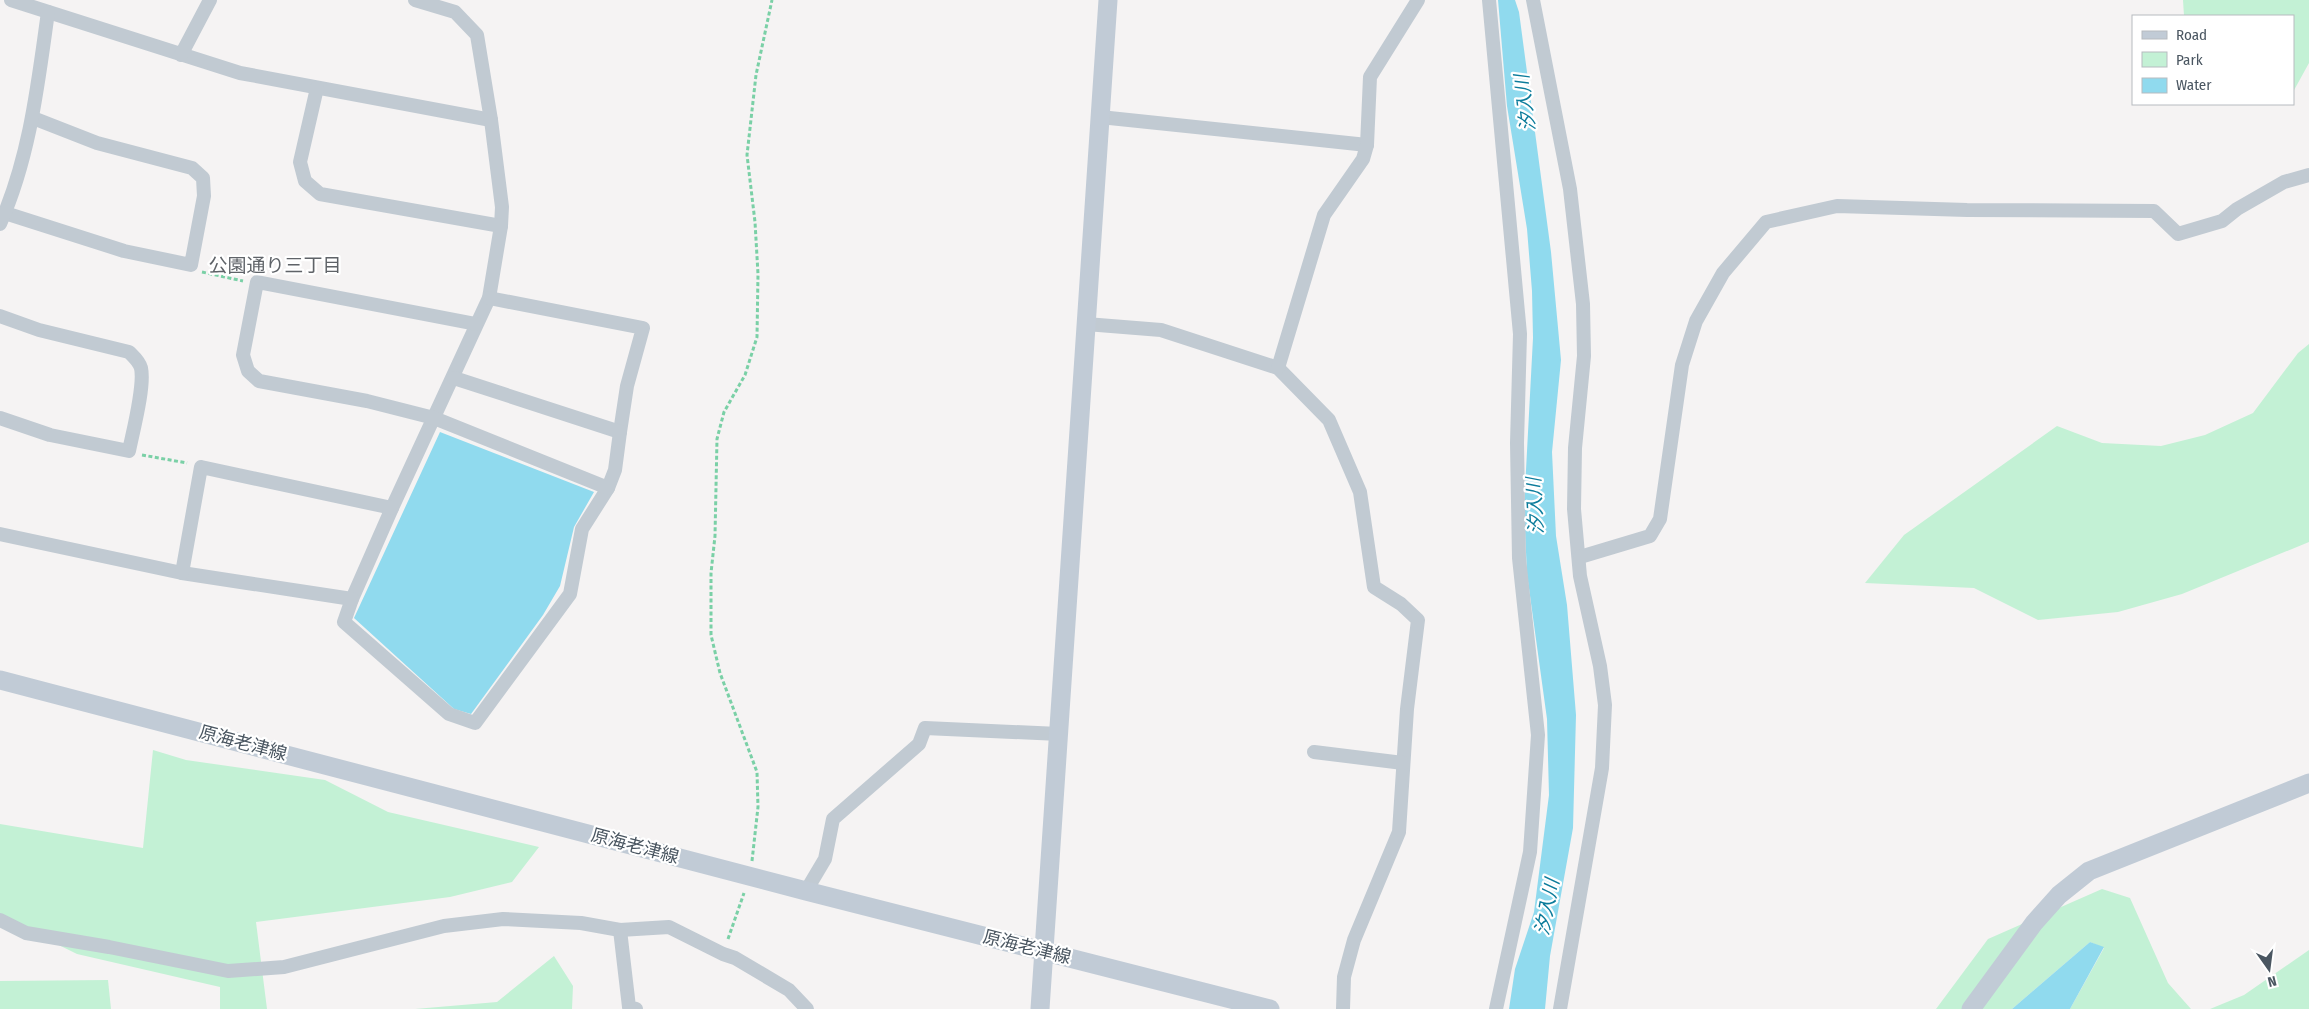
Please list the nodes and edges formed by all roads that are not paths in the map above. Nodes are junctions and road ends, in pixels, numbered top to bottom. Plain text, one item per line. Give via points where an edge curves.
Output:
1 (11, 0) edge
2 (210, 0) edge
3 (415, 0) edge
4 (1108, 0) edge
5 (1418, 0) edge
6 (1489, 0) edge
7 (1534, 0) edge
8 (48, 12) junction
9 (181, 55) junction
10 (316, 88) junction
11 (1100, 116) junction
12 (33, 118) junction
13 (490, 120) junction
14 (1367, 145) junction
15 (2309, 175) edge
16 (2, 219) edge
17 (501, 226) junction
18 (489, 298) junction
19 (0, 316) edge
20 (476, 324) junction
21 (1086, 324) junction
22 (1278, 368) junction
23 (454, 378) junction
24 (0, 418) edge
25 (434, 418) junction
26 (620, 432) junction
27 (608, 488) junction
28 (392, 508) junction
29 (0, 534) edge
30 (1580, 556) junction
31 (182, 573) junction
32 (352, 599) junction
33 (0, 680) edge
34 (1059, 734) junction
35 (1314, 752) dead end
36 (1404, 763) junction
37 (2309, 783) edge
38 (806, 891) junction
39 (0, 920) edge
40 (620, 930) junction
41 (1044, 952) junction
42 (636, 1009) edge
43 (807, 1009) edge
44 (1040, 1009) edge
45 (1270, 1009) edge
46 (1343, 1009) edge
47 (1496, 1009) edge
48 (1560, 1009) edge
49 (1970, 1009) edge

1 - 8 street
2 - 9 street
3 - 13 street via 455,12 477,35
4 - 11 street
5 - 14 street via 1370,77
6 - 47 street via 1520,334 1517,443 1520,558 1538,735 1530,852
7 - 30 street via 1570,189 1583,304 1584,356 1574,448 1574,509
8 - 9 street
8 - 12 street
9 - 10 street via 240,73
10 - 13 street
10 - 17 street via 300,162 305,181 320,194
11 - 14 street
11 - 21 street
12 - 16 street
12 - 16 street via 98,143 192,168 203,178 204,196 191,265
13 - 17 street via 502,207
14 - 22 street via 1363,159 1324,215
15 - 30 street via 2284,182 2222,221 2178,234 2154,211 1837,206 1766,222 1723,273 1696,321 1682,365 1660,520 1650,536
17 - 18 street
18 - 20 street
18 - 26 street via 643,328 627,386
19 - 24 street via 39,330 129,352 141,368 139,402 129,451 50,435
20 - 23 street
20 - 25 street via 257,282 243,355 248,371 259,381 367,401
21 - 22 street via 1161,330
21 - 34 street
22 - 36 street via 1329,420 1360,492 1374,588 1401,604 1418,620
23 - 25 street
23 - 26 street
25 - 27 street
25 - 28 street
26 - 27 street via 615,470
27 - 32 street via 582,529 570,594 475,723 449,714 344,622
28 - 31 street via 201,467
28 - 32 street
29 - 31 street
30 - 48 street via 1580,576 1600,666 1605,705 1602,768
31 - 32 street
33 - 38 street, 原海老津線
34 - 38 street via 925,728 919,744 833,819 825,859
34 - 41 street
35 - 36 street
36 - 46 street via 1399,832 1354,940 1344,977
37 - 49 street via 2090,871 2059,895 2034,923
38 - 41 street, 原海老津線
39 - 40 street via 26,934 228,971 284,967 444,926 483,921 581,923
40 - 42 street via 629,1007
40 - 43 street via 669,927 735,958 789,990
41 - 44 street
41 - 45 street, 原海老津線

